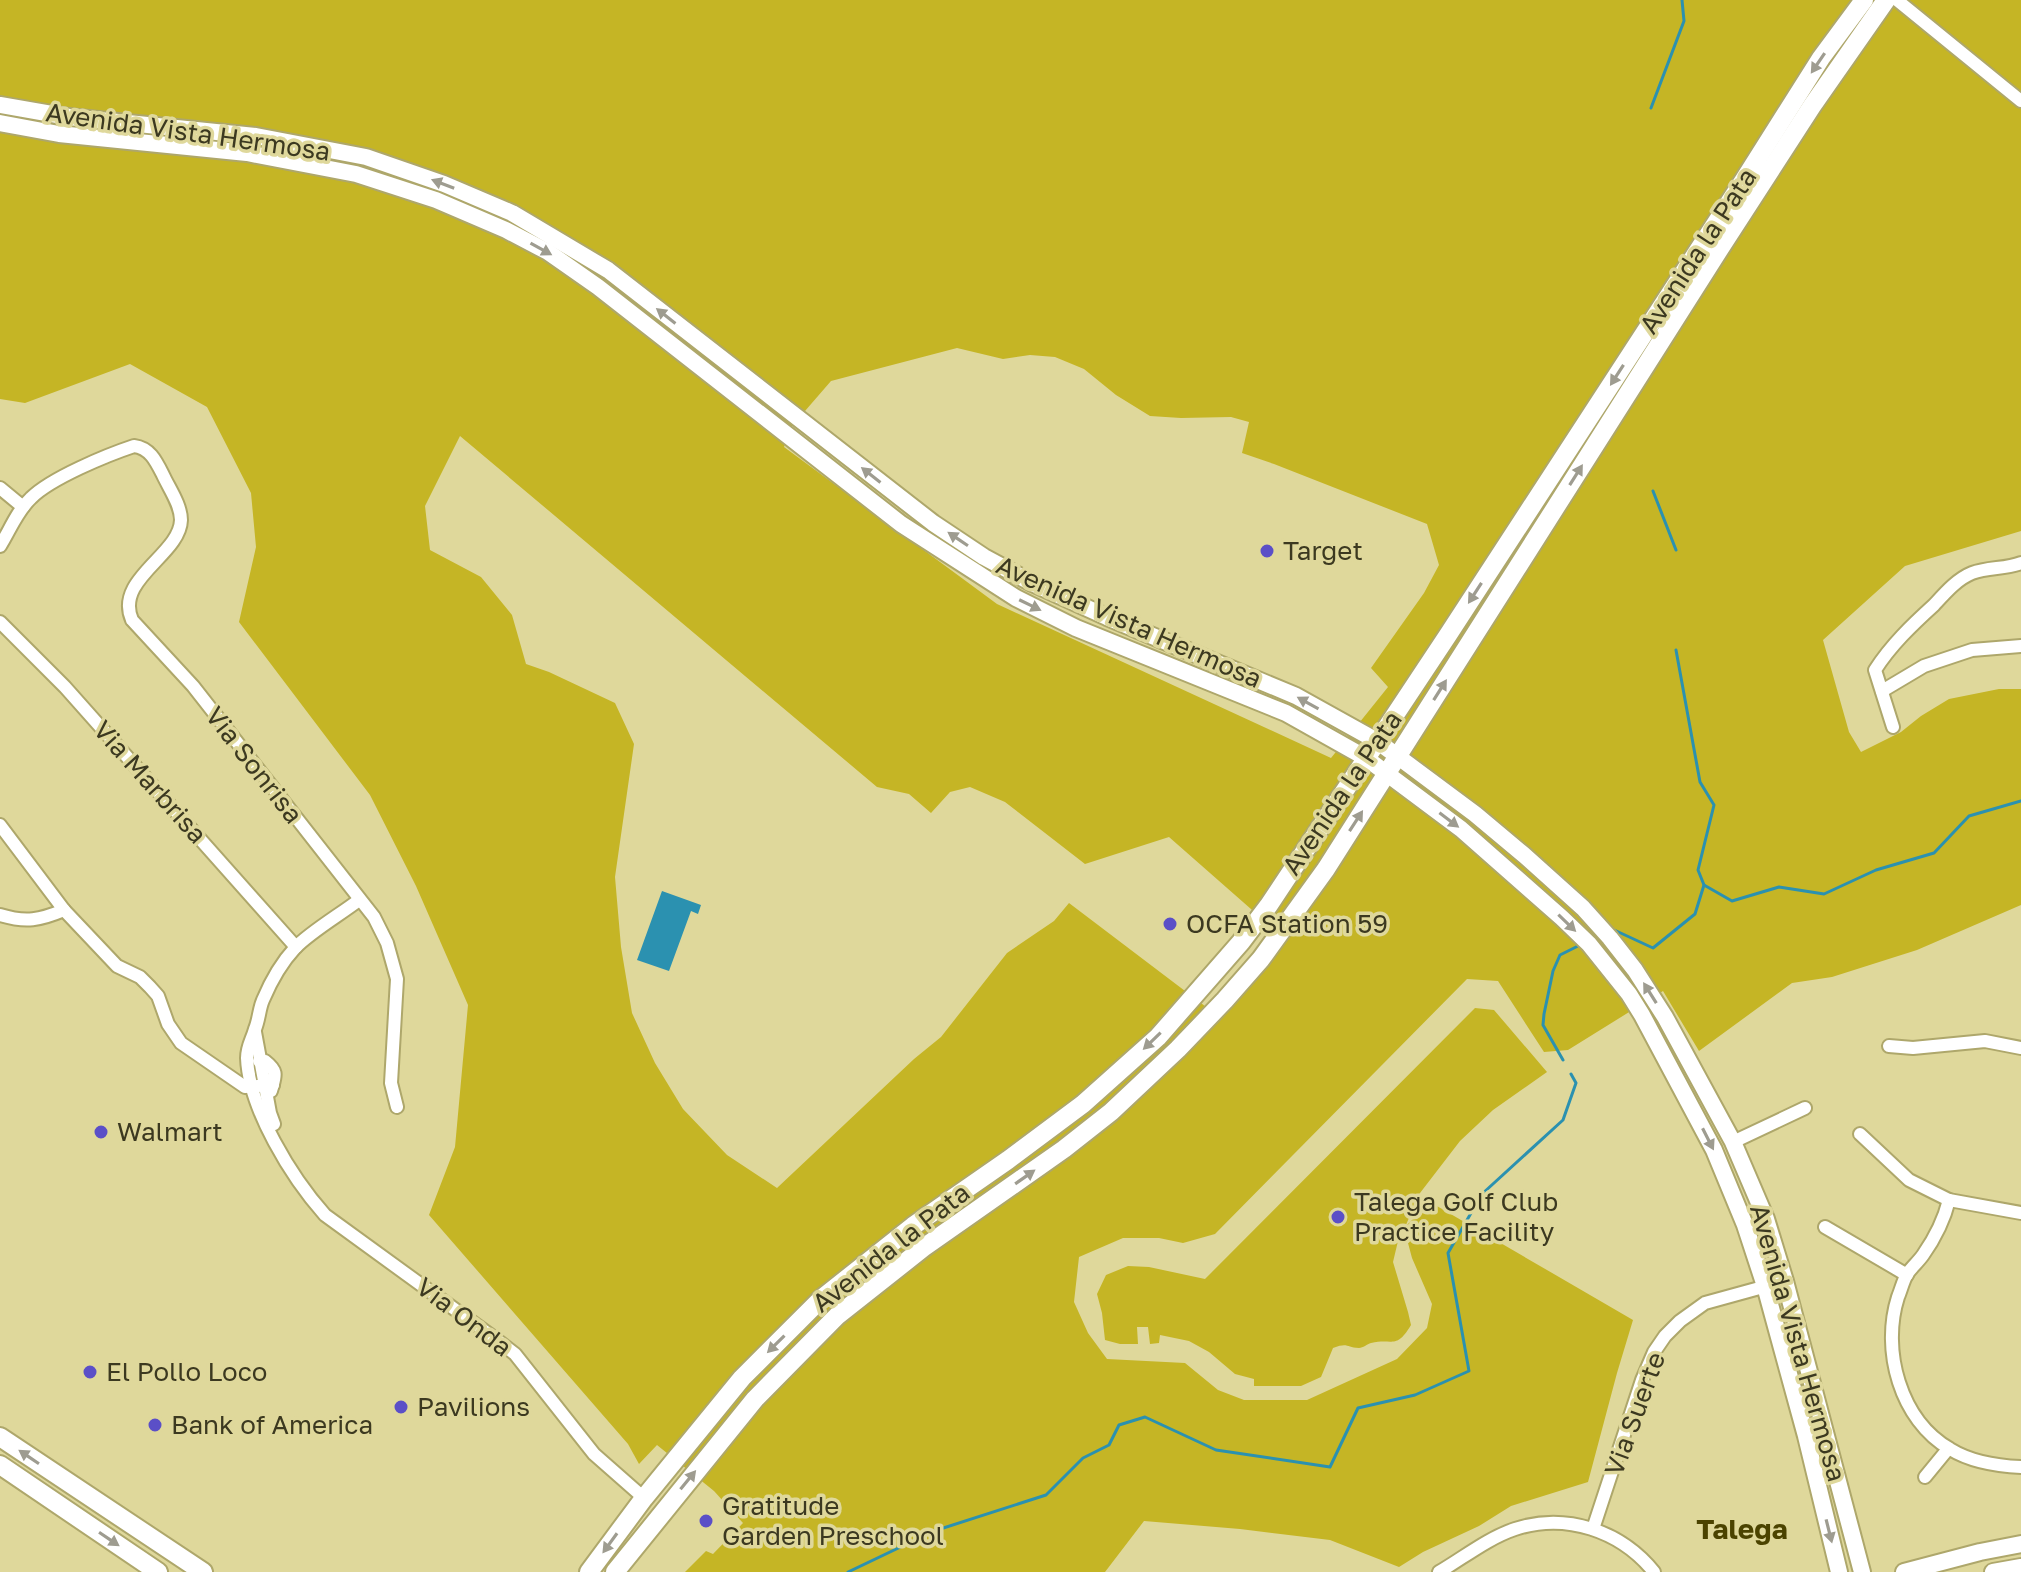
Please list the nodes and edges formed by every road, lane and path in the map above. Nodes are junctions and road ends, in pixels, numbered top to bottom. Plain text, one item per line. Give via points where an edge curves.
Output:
1 (1864, 0) edge
2 (1886, 0) edge
3 (1897, 0) edge
4 (2021, 101) edge
5 (0, 105) edge
6 (0, 123) edge
7 (0, 488) edge
8 (23, 507) junction
9 (0, 546) edge
10 (2021, 563) edge
11 (0, 622) edge
12 (2021, 646) edge
13 (1882, 691) junction
14 (1893, 727) dead end
15 (1377, 741) junction
16 (1398, 756) junction
17 (1366, 758) junction
18 (1387, 773) junction
19 (0, 825) edge
20 (359, 900) junction
21 (64, 910) junction
22 (0, 915) edge
23 (296, 947) junction
24 (1889, 1046) dead end
25 (2021, 1048) edge
26 (255, 1062) junction
27 (263, 1086) junction
28 (397, 1107) dead end
29 (1805, 1108) dead end
30 (1860, 1134) dead end
31 (1733, 1142) junction
32 (278, 1146) junction
33 (1949, 1200) junction
34 (2021, 1213) edge
35 (1825, 1227) dead end
36 (1907, 1275) junction
37 (1785, 1281) junction
38 (1765, 1286) junction
39 (0, 1437) edge
40 (1948, 1449) junction
41 (0, 1465) edge
42 (2021, 1467) edge
43 (1925, 1477) dead end
44 (644, 1498) junction
45 (1593, 1529) junction
46 (639, 1541) junction
47 (2021, 1544) edge
48 (2021, 1567) edge
49 (158, 1572) edge
50 (203, 1572) edge
51 (589, 1572) edge
52 (615, 1572) edge
53 (1439, 1572) edge
54 (1654, 1572) edge
55 (1839, 1572) edge
56 (1862, 1572) edge
57 (1904, 1572) edge
58 (1993, 1572) edge

1 -> 15 highway, Avenida la Pata via 1821,58
16 -> 2 highway, Avenida la Pata via 1719,250
3 - 4 street
15 -> 5 main road, Avenida Vista Hermosa via 1296,696 1107,617 984,557 608,270 512,213 366,157 256,136
6 -> 17 main road, Avenida Vista Hermosa via 247,153 356,174 506,230 598,287 901,524 1016,598 1076,628 1286,713
7 - 8 street
8 - 9 street
8 - 20 street, Via Sonrisa via 70,473 129,447 139,446 155,460 180,510 181,523 128,598 132,620 193,686
10 - 13 street via 1959,580 1884,656 1875,670
11 - 23 street, Via Marbrisa via 65,687
12 - 13 street via 1972,650 1924,666
13 - 14 street
15 - 16 main road, Avenida Vista Hermosa
15 - 17 highway, Avenida la Pata
16 - 18 highway, Avenida la Pata
31 -> 16 main road, Avenida Vista Hermosa via 1650,991 1590,915 1475,814
17 - 18 main road, Avenida Vista Hermosa
17 -> 44 highway, Avenida la Pata via 1255,924 1158,1037 1083,1104 821,1299 742,1378
18 -> 38 main road, Avenida Vista Hermosa via 1461,829 1562,918 1636,1004 1714,1150
46 -> 18 highway, Avenida la Pata via 755,1399 837,1316 1064,1149 1178,1049 1288,923
19 - 21 street
20 - 23 street, Via Onda
20 - 28 street, Via Sonrisa via 387,943 397,979 391,1083
21 - 22 street via 40,919
21 - 27 street via 117,966 140,977 158,996 181,1043 245,1087
23 - 26 street, Via Onda via 262,1002 248,1042
24 - 25 street via 1985,1041
26 - 27 street, Via Onda
26 - 27 street via 265,1061 275,1073
27 - 32 street, Via Onda
27 - 32 street, Via Onda via 262,1115
29 - 31 street
30 - 33 street via 1909,1180
31 - 37 main road, Avenida Vista Hermosa
32 - 44 street, Via Onda via 288,1168 325,1215 515,1354 594,1454
33 - 34 street
33 - 36 street via 1938,1232
35 - 36 street
36 - 40 street via 1892,1320 1894,1370 1915,1415
37 - 38 street, Via Suerte
37 - 56 main road, Avenida Vista Hermosa
38 - 45 street, Via Suerte via 1705,1303 1665,1336 1642,1380
38 -> 55 main road, Avenida Vista Hermosa
50 -> 39 highway
40 - 42 street via 1984,1463
40 - 43 street
41 -> 49 highway
44 - 46 highway via 649,1511 633,1531
44 -> 51 highway, Avenida la Pata
45 - 53 street via 1546,1523 1515,1529
45 - 54 street via 1610,1535
46 - 52 highway, Avenida la Pata
47 - 57 main road
48 - 58 main road

